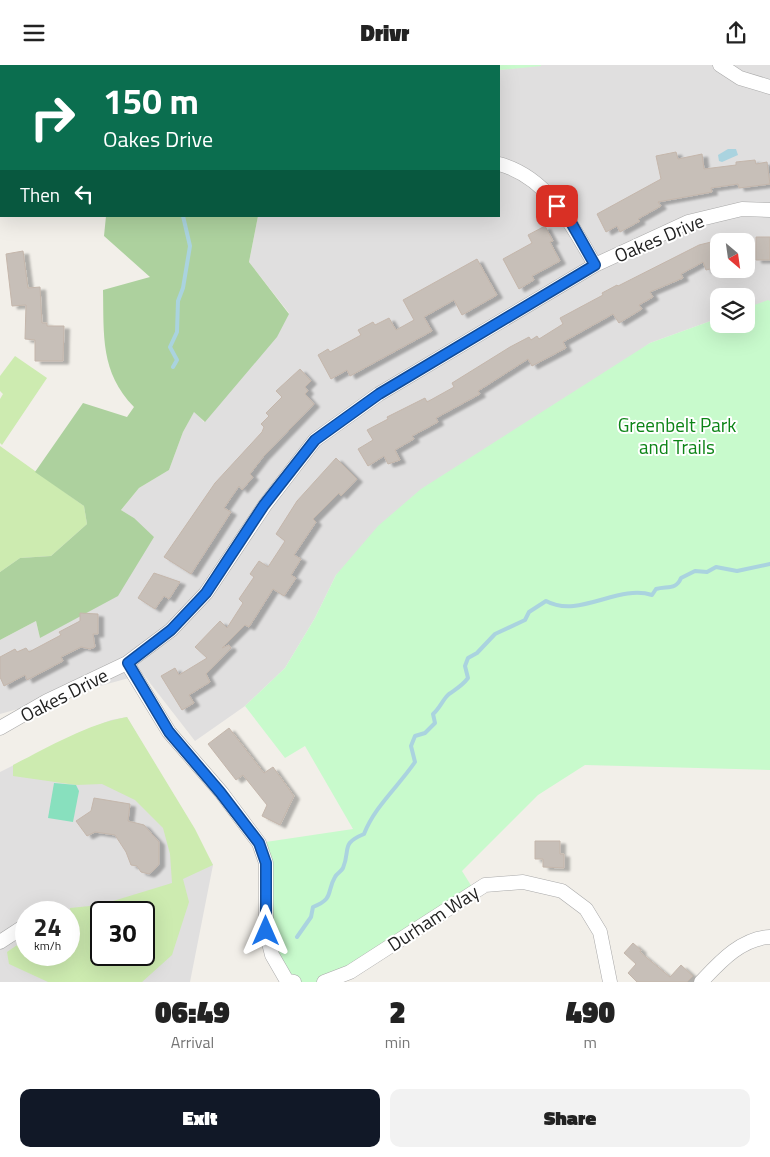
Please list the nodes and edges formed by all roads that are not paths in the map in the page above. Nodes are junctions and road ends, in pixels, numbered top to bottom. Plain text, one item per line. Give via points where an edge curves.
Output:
1 (720, 65) edge
2 (770, 87) edge
3 (500, 164) edge
4 (770, 210) edge
5 (595, 265) junction
6 (128, 663) junction
7 (0, 727) edge
8 (15, 932) edge
9 (770, 937) edge
10 (0, 942) edge
11 (294, 982) edge
12 (324, 982) edge
13 (610, 982) edge
14 (701, 982) edge

1 - 2 street via 740,78
3 - 5 street via 537,183 568,217
4 - 5 street, Oakes Drive via 742,209 688,222
5 - 6 street, Oakes Drive via 379,394 315,440 264,505 206,593 171,630
6 - 7 street, Oakes Drive
6 - 11 street via 169,732 259,843 266,863 266,931 272,955 288,981
8 - 10 street
9 - 14 street via 750,941 723,958
12 - 13 street, Durham Way via 350,972 485,885 522,882 562,891 586,909 600,932

